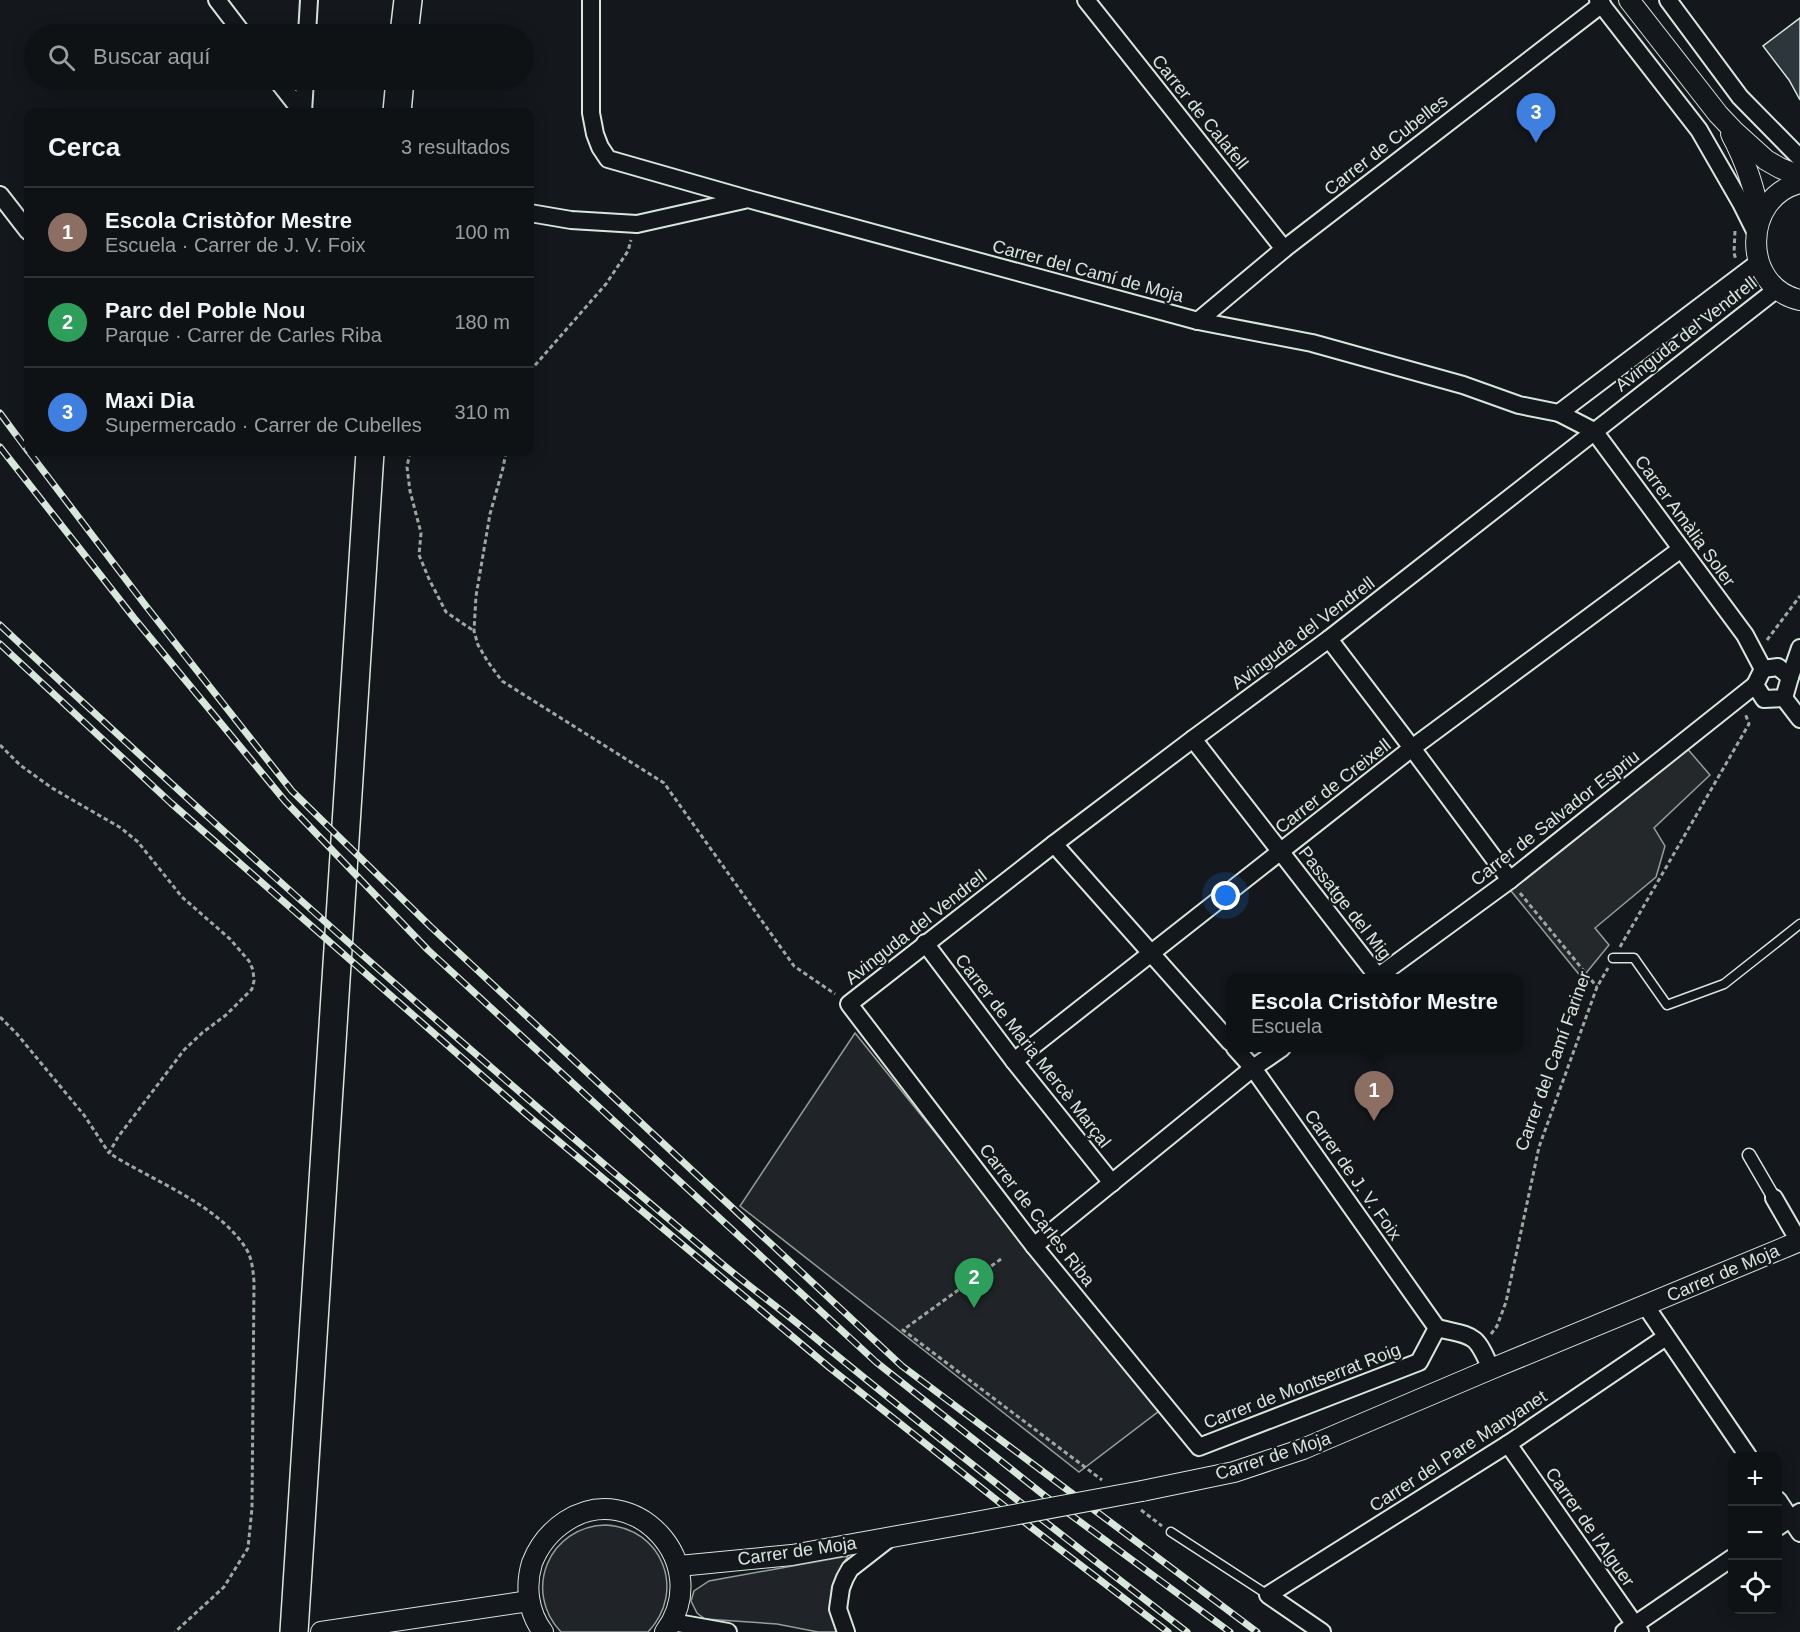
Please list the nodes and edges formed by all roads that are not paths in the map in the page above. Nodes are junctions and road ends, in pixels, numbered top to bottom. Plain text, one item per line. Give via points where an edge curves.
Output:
1 (217, 0) edge
2 (309, 0) edge
3 (408, 0) edge
4 (591, 0) edge
5 (1086, 0) edge
6 (1629, 0) edge
7 (1668, 0) edge
8 (1600, 2) edge
9 (235, 24) edge
10 (308, 24) edge
11 (405, 24) edge
12 (285, 90) edge
13 (304, 90) edge
14 (399, 90) edge
15 (300, 108) edge
16 (303, 108) edge
17 (397, 108) edge
18 (1718, 114) junction
19 (1800, 158) edge
20 (1800, 176) edge
21 (1800, 183) edge
22 (0, 195) edge
23 (748, 200) junction
24 (534, 214) edge
25 (24, 226) edge
26 (1758, 226) junction
27 (1284, 249) junction
28 (1759, 262) junction
29 (1777, 288) junction
30 (1800, 300) edge
31 (1198, 321) junction
32 (1559, 413) junction
33 (1594, 431) junction
34 (370, 456) edge
35 (1681, 549) junction
36 (1329, 639) junction
37 (1800, 648) edge
38 (1763, 669) junction
39 (1790, 677) junction
40 (1755, 685) junction
41 (1784, 698) junction
42 (1800, 719) edge
43 (1192, 739) junction
44 (1412, 748) junction
45 (1054, 844) junction
46 (1281, 852) junction
47 (1510, 880) junction
48 (1800, 924) edge
49 (925, 944) junction
50 (1152, 954) junction
51 (1613, 958) road end
52 (1374, 974) edge
53 (1382, 974) edge
54 (849, 1004) joint
55 (1226, 1037) edge
56 (1239, 1052) edge
57 (1274, 1052) edge
58 (1014, 1061) junction
59 (1253, 1068) junction
60 (1749, 1155) dead end
61 (1112, 1183) junction
62 (1774, 1198) joint
63 (1800, 1241) edge
64 (1034, 1246) junction
65 (1645, 1305) junction
66 (1437, 1328) junction
67 (1666, 1337) junction
68 (1491, 1368) junction
69 (1508, 1444) junction
70 (1199, 1447) joint
71 (1745, 1452) edge
72 (1781, 1506) edge
73 (1789, 1519) edge
74 (1171, 1532) road end
75 (1800, 1533) edge
76 (891, 1537) junction
77 (1729, 1560) edge
78 (678, 1566) junction
79 (1268, 1595) junction
80 (529, 1601) junction
81 (669, 1627) edge
82 (1633, 1629) edge
83 (330, 1630) edge
84 (294, 1632) edge
85 (543, 1632) edge
86 (728, 1632) edge
87 (846, 1632) edge
88 (1322, 1632) edge

1 - 9 street
2 - 10 street
3 - 11 highway
4 - 23 street, Carrer del Camí de Moja via 591,113 595,134 608,159
5 - 27 street, Carrer de Calafell
6 - 18 street
7 - 19 street via 1740,97
8 - 26 street via 1699,130
8 - 27 street, Carrer de Cubelles
12 - 15 street
13 - 16 street
14 - 17 highway
18 - 20 street via 1766,160
18 - 26 street via 1742,156 1757,200
21 - 26 street via 1779,192 1768,204
22 - 25 street
23 - 24 street via 637,224
23 - 31 street, Carrer del Camí de Moja
26 - 28 street via 1755,248
27 - 31 street, Carrer de Cubelles
28 - 29 street
28 - 32 street, Avinguda del Vendrell
29 - 30 street
29 - 33 street, Avinguda del Vendrell
31 - 32 street, Carrer del Camí de Moja via 1312,343 1463,385 1519,405
32 - 33 street, Carrer Amàlia Soler
33 - 35 street, Carrer Amàlia Soler
33 - 36 street, Avinguda del Vendrell
34 - 84 highway
35 - 38 street, Carrer Amàlia Soler via 1745,635
35 - 44 street, Carrer de Creixell
36 - 43 street, Avinguda del Vendrell
36 - 44 street
37 - 39 street
38 - 39 street via 1778,666
38 - 40 street
39 - 41 street
40 - 41 street via 1764,699
40 - 47 street, Carrer de Salvador Espriu
41 - 42 street
43 - 45 street, Avinguda del Vendrell
43 - 46 street, Passatge del Mig
44 - 46 street, Carrer de Creixell
44 - 47 street
45 - 49 street, Avinguda del Vendrell
45 - 50 street
46 - 50 street, Carrer de Creixell
46 - 52 street, Passatge del Mig
47 - 53 street, Carrer de Salvador Espriu
48 - 51 lane via 1724,984 1667,1005 1634,958
49 - 54 street, Avinguda del Vendrell
49 - 58 street, Carrer de Maria Mercè Marçal
50 - 55 street
50 - 58 street, Carrer de Creixell
54 - 64 street, Carrer de Carles Riba
56 - 59 street, Carrer de J. V. Foix
57 - 59 street
58 - 61 street, Carrer de Maria Mercè Marçal
59 - 61 street
59 - 66 street, Carrer de J. V. Foix
60 - 62 street
61 - 64 street
62 - 63 street
63 - 65 street, Carrer de Moja
64 - 70 street, Carrer de Carles Riba
65 - 67 street
65 - 68 street, Carrer de Moja
66 - 68 street via 1472,1336 1481,1345
66 - 70 street, Carrer de Montserrat Roig via 1419,1362
67 - 69 street, Carrer del Pare Manyanet
67 - 71 street
68 - 76 street, Carrer de Moja, bridge via 1303,1449 1234,1472 1137,1497
69 - 79 street, Carrer del Pare Manyanet
69 - 82 street, Carrer de l'Alguer
72 - 73 street
73 - 75 street
74 - 79 lane
76 - 78 street, Carrer de Moja via 792,1555
76 - 87 street via 850,1569 845,1578 838,1609
77 - 82 street
78 - 80 street via 668,1542 649,1524 626,1512 600,1510 574,1515 553,1530 537,1550 528,1575
78 - 81 street via 679,1604
79 - 88 street
80 - 83 street
80 - 85 street
81 - 86 street

